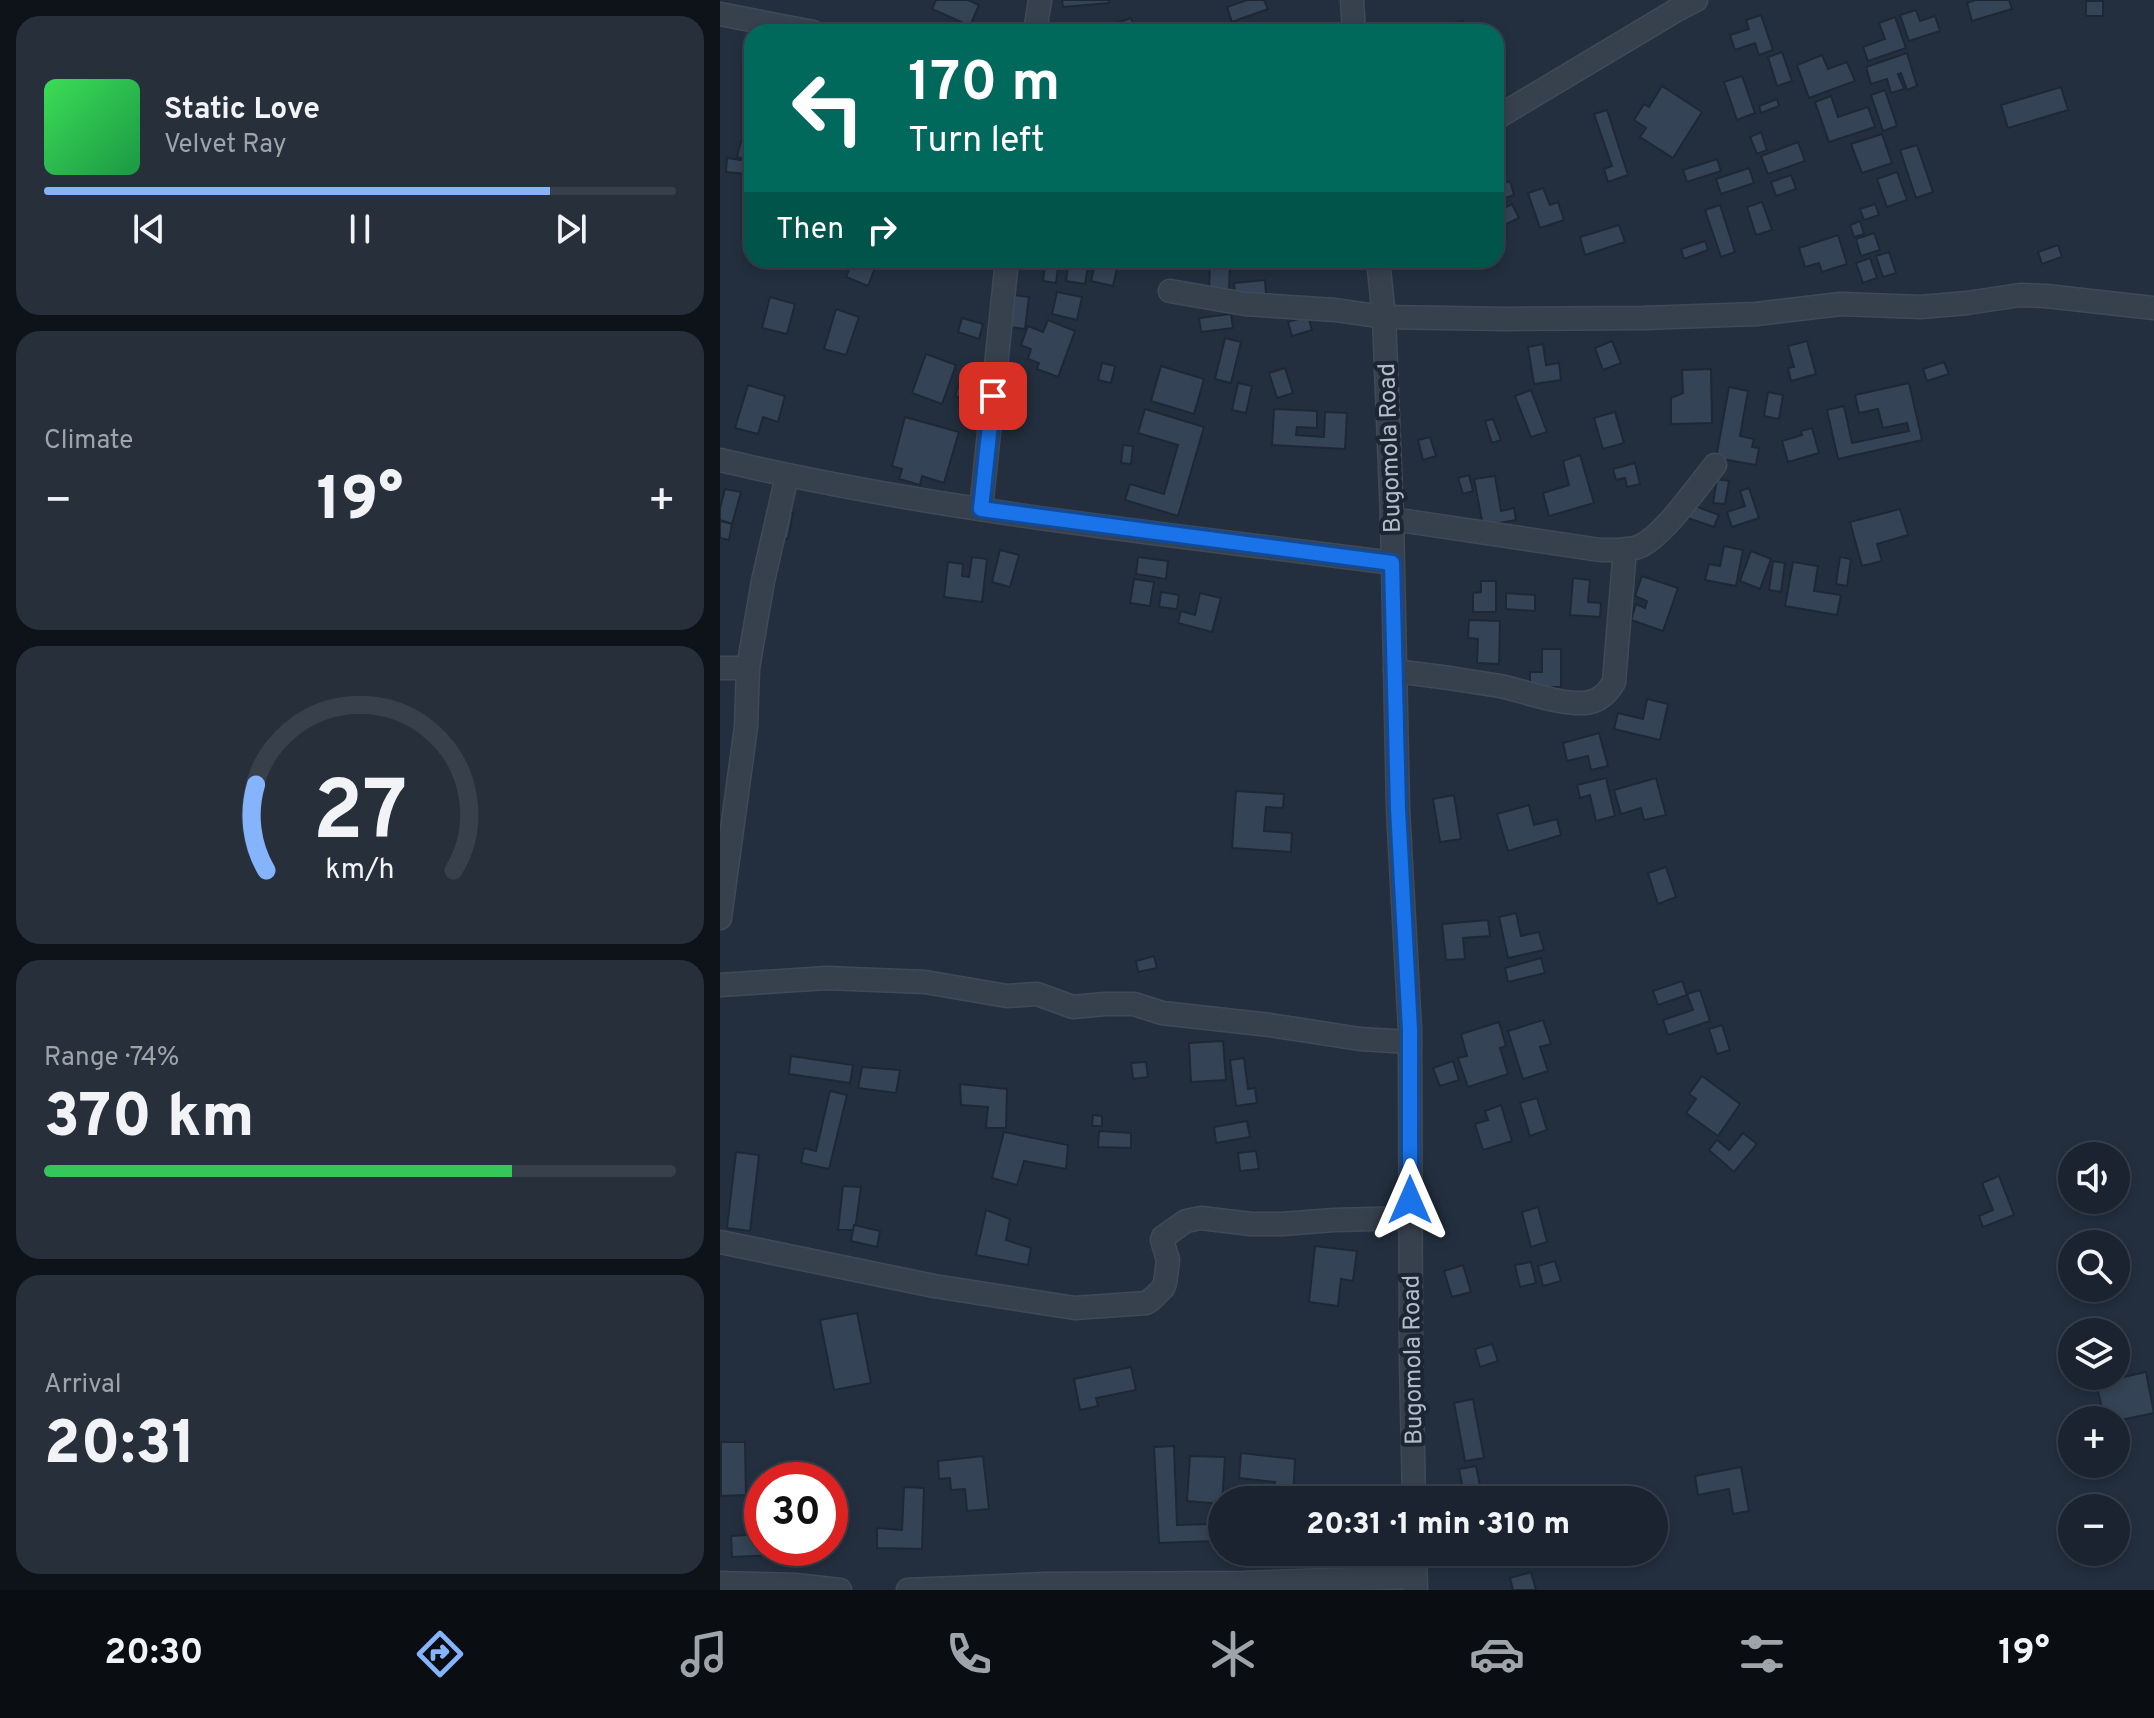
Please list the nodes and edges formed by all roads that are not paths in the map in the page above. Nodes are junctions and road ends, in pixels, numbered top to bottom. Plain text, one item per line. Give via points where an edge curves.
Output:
1 (1040, 0) edge
2 (1352, 0) edge
3 (1696, 0) edge
4 (1673, 5) edge
5 (720, 14) edge
6 (772, 24) edge
7 (1036, 24) edge
8 (1354, 24) edge
9 (1504, 113) edge
10 (1006, 268) edge
11 (1379, 268) edge
12 (1170, 291) dead end
13 (2154, 308) edge
14 (1384, 317) junction
15 (720, 460) edge
16 (1715, 465) dead end
17 (787, 476) junction
18 (981, 509) junction
19 (1392, 519) junction
20 (1625, 549) junction
21 (1392, 563) junction
22 (720, 668) edge
23 (748, 668) junction
24 (1395, 671) junction
25 (720, 918) edge
26 (720, 985) edge
27 (1410, 1042) junction
28 (1410, 1218) junction
29 (720, 1242) edge
30 (1414, 1486) edge
31 (720, 1583) edge
32 (1415, 1583) edge
33 (840, 1590) edge
34 (908, 1590) edge

1 - 7 street
2 - 8 street
3 - 4 street
4 - 9 street
5 - 6 street
10 - 18 street
11 - 14 street, Bugomola Road
12 - 14 street
13 - 14 street via 2020,295 1937,306 1841,304 1644,318
14 - 19 street, Bugomola Road
15 - 17 street
16 - 20 street via 1662,528 1638,547
17 - 18 street
17 - 23 street
18 - 21 street
19 - 20 street via 1600,550
19 - 21 street, Bugomola Road
20 - 24 street via 1614,682 1597,699 1561,701 1501,686
21 - 24 street, Bugomola Road
22 - 23 street
23 - 25 street via 746,727
24 - 27 street, Bugomola Road
26 - 27 street via 827,978 925,982 1007,996 1037,994 1073,1007 1134,1004 1162,1013
27 - 28 street, Bugomola Road
28 - 29 street via 1282,1224 1186,1221 1163,1237 1168,1260 1159,1292 1146,1303 1106,1307 1075,1308 934,1286
28 - 30 street, Bugomola Road
31 - 33 street
32 - 34 street via 1046,1584

